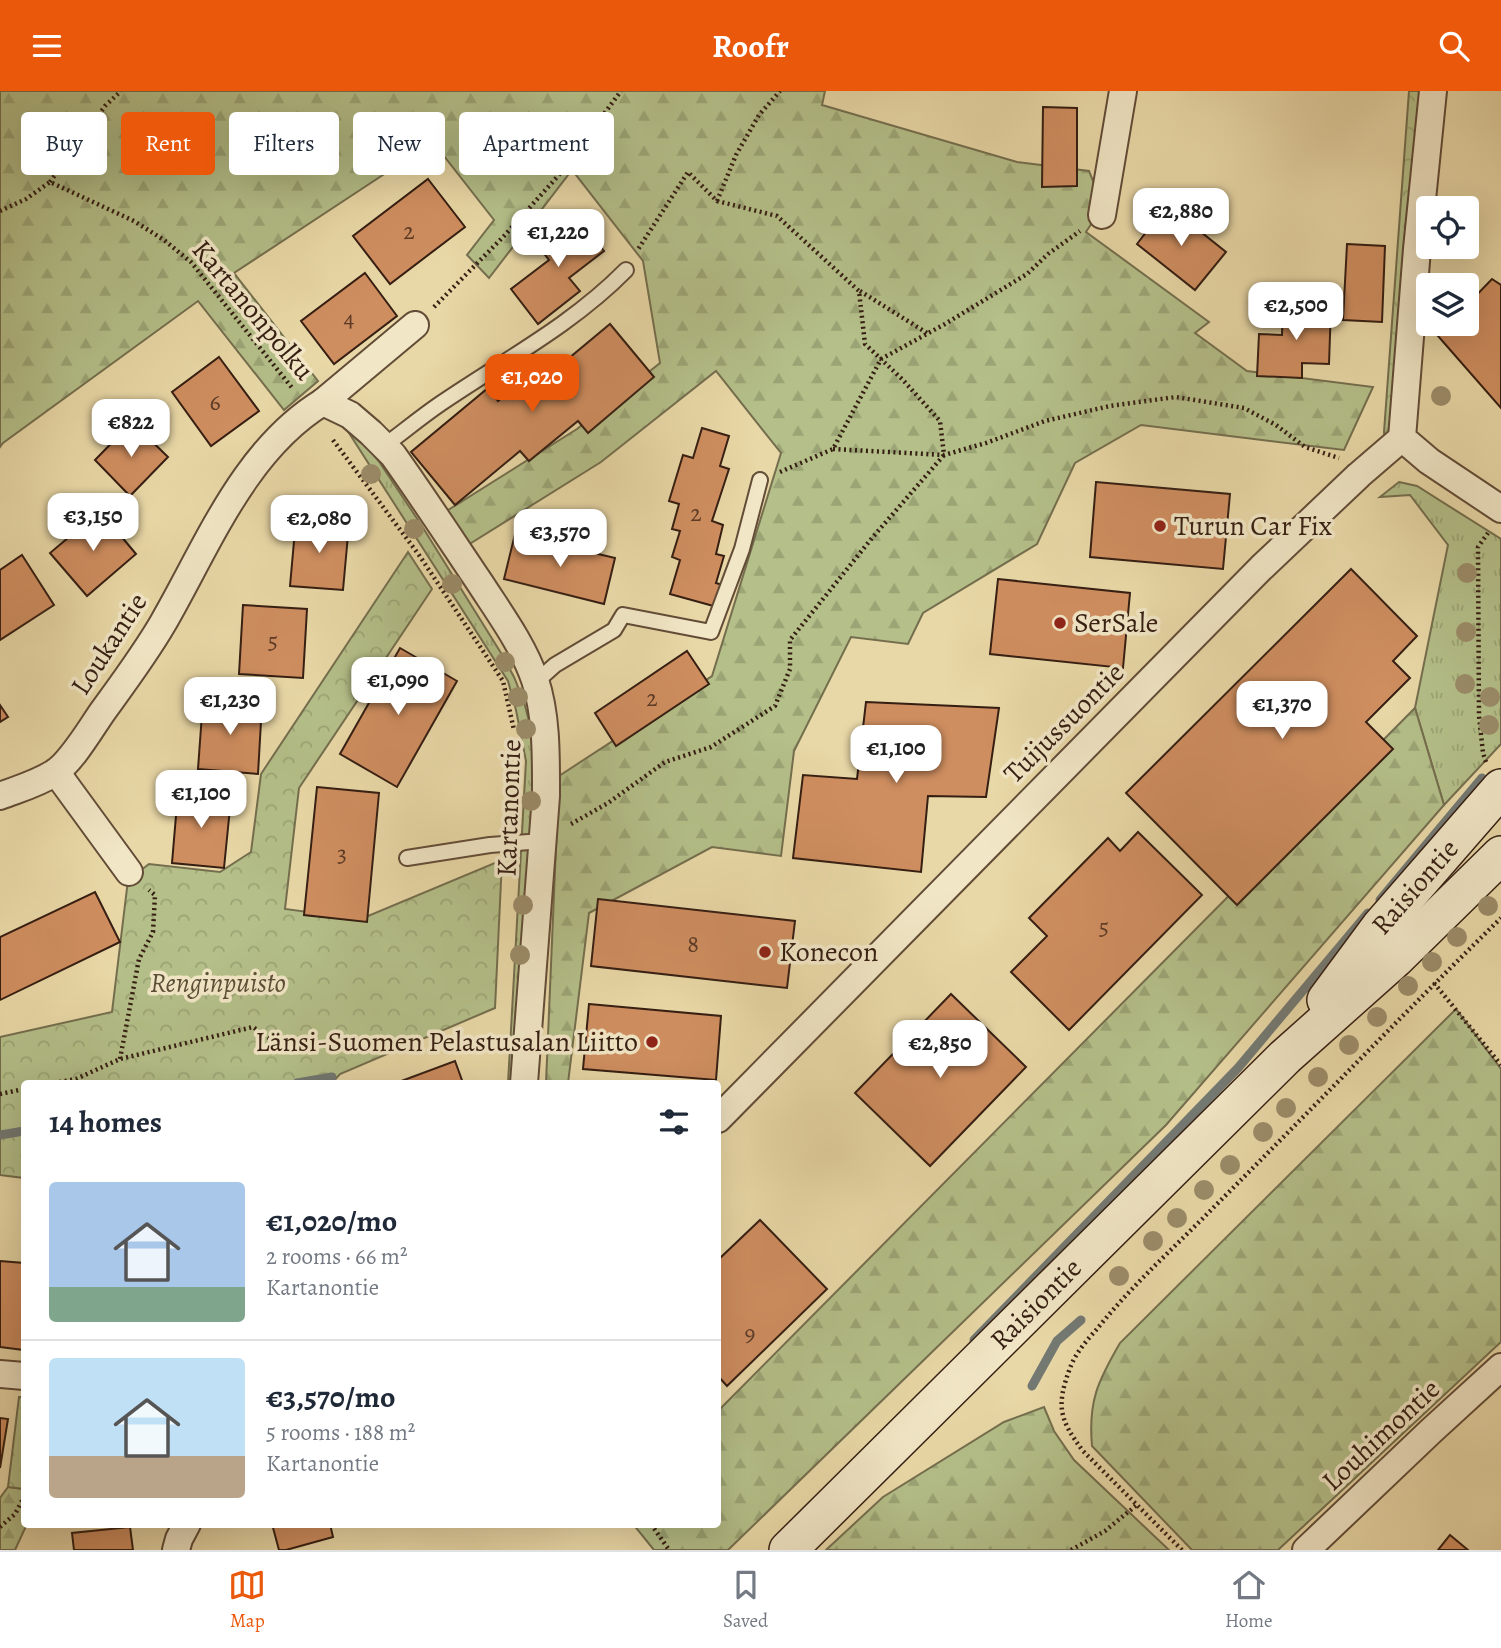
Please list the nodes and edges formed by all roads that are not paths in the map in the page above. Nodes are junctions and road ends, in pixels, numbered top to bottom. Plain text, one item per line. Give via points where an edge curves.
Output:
1 (1123, 91) edge
2 (1433, 91) edge
3 (1102, 215) road end
4 (626, 270) road end
5 (415, 325) road end
6 (317, 406) junction
7 (1402, 438) junction
8 (384, 446) junction
9 (760, 480) road end
10 (1495, 519) edge
11 (536, 681) junction
12 (56, 772) junction
13 (1494, 777) edge
14 (0, 796) edge
15 (542, 841) junction
16 (1501, 855) edge
17 (407, 858) dead end
18 (129, 872) road end
19 (1284, 1058) junction
20 (524, 1080) edge
21 (721, 1115) edge
22 (1501, 1367) edge
23 (0, 1374) edge
24 (21, 1376) edge
25 (185, 1528) edge
26 (176, 1550) edge
27 (788, 1550) edge
28 (1306, 1550) edge

1 - 3 street
2 - 7 street
4 - 8 lane via 520,354
5 - 6 street, Loukantie
6 - 8 street, Kartanontie via 350,415
6 - 12 street, Loukantie via 289,429 239,488 139,660
7 - 10 street
7 - 21 street, Tuijussuontie via 1261,568
8 - 11 street, Kartanontie via 503,618
9 - 11 lane via 742,549 710,632 624,615 614,630
11 - 15 street, Kartanontie via 546,756
12 - 14 street, Loukantie
12 - 18 street
13 - 19 main road, Raisiontie
15 - 17 lane
15 - 20 street, Kartanontie
16 - 19 main road, Raisiontie via 1395,959
19 - 27 main road, Raisiontie
22 - 28 street, Louhimontie
23 - 24 street
25 - 26 street

